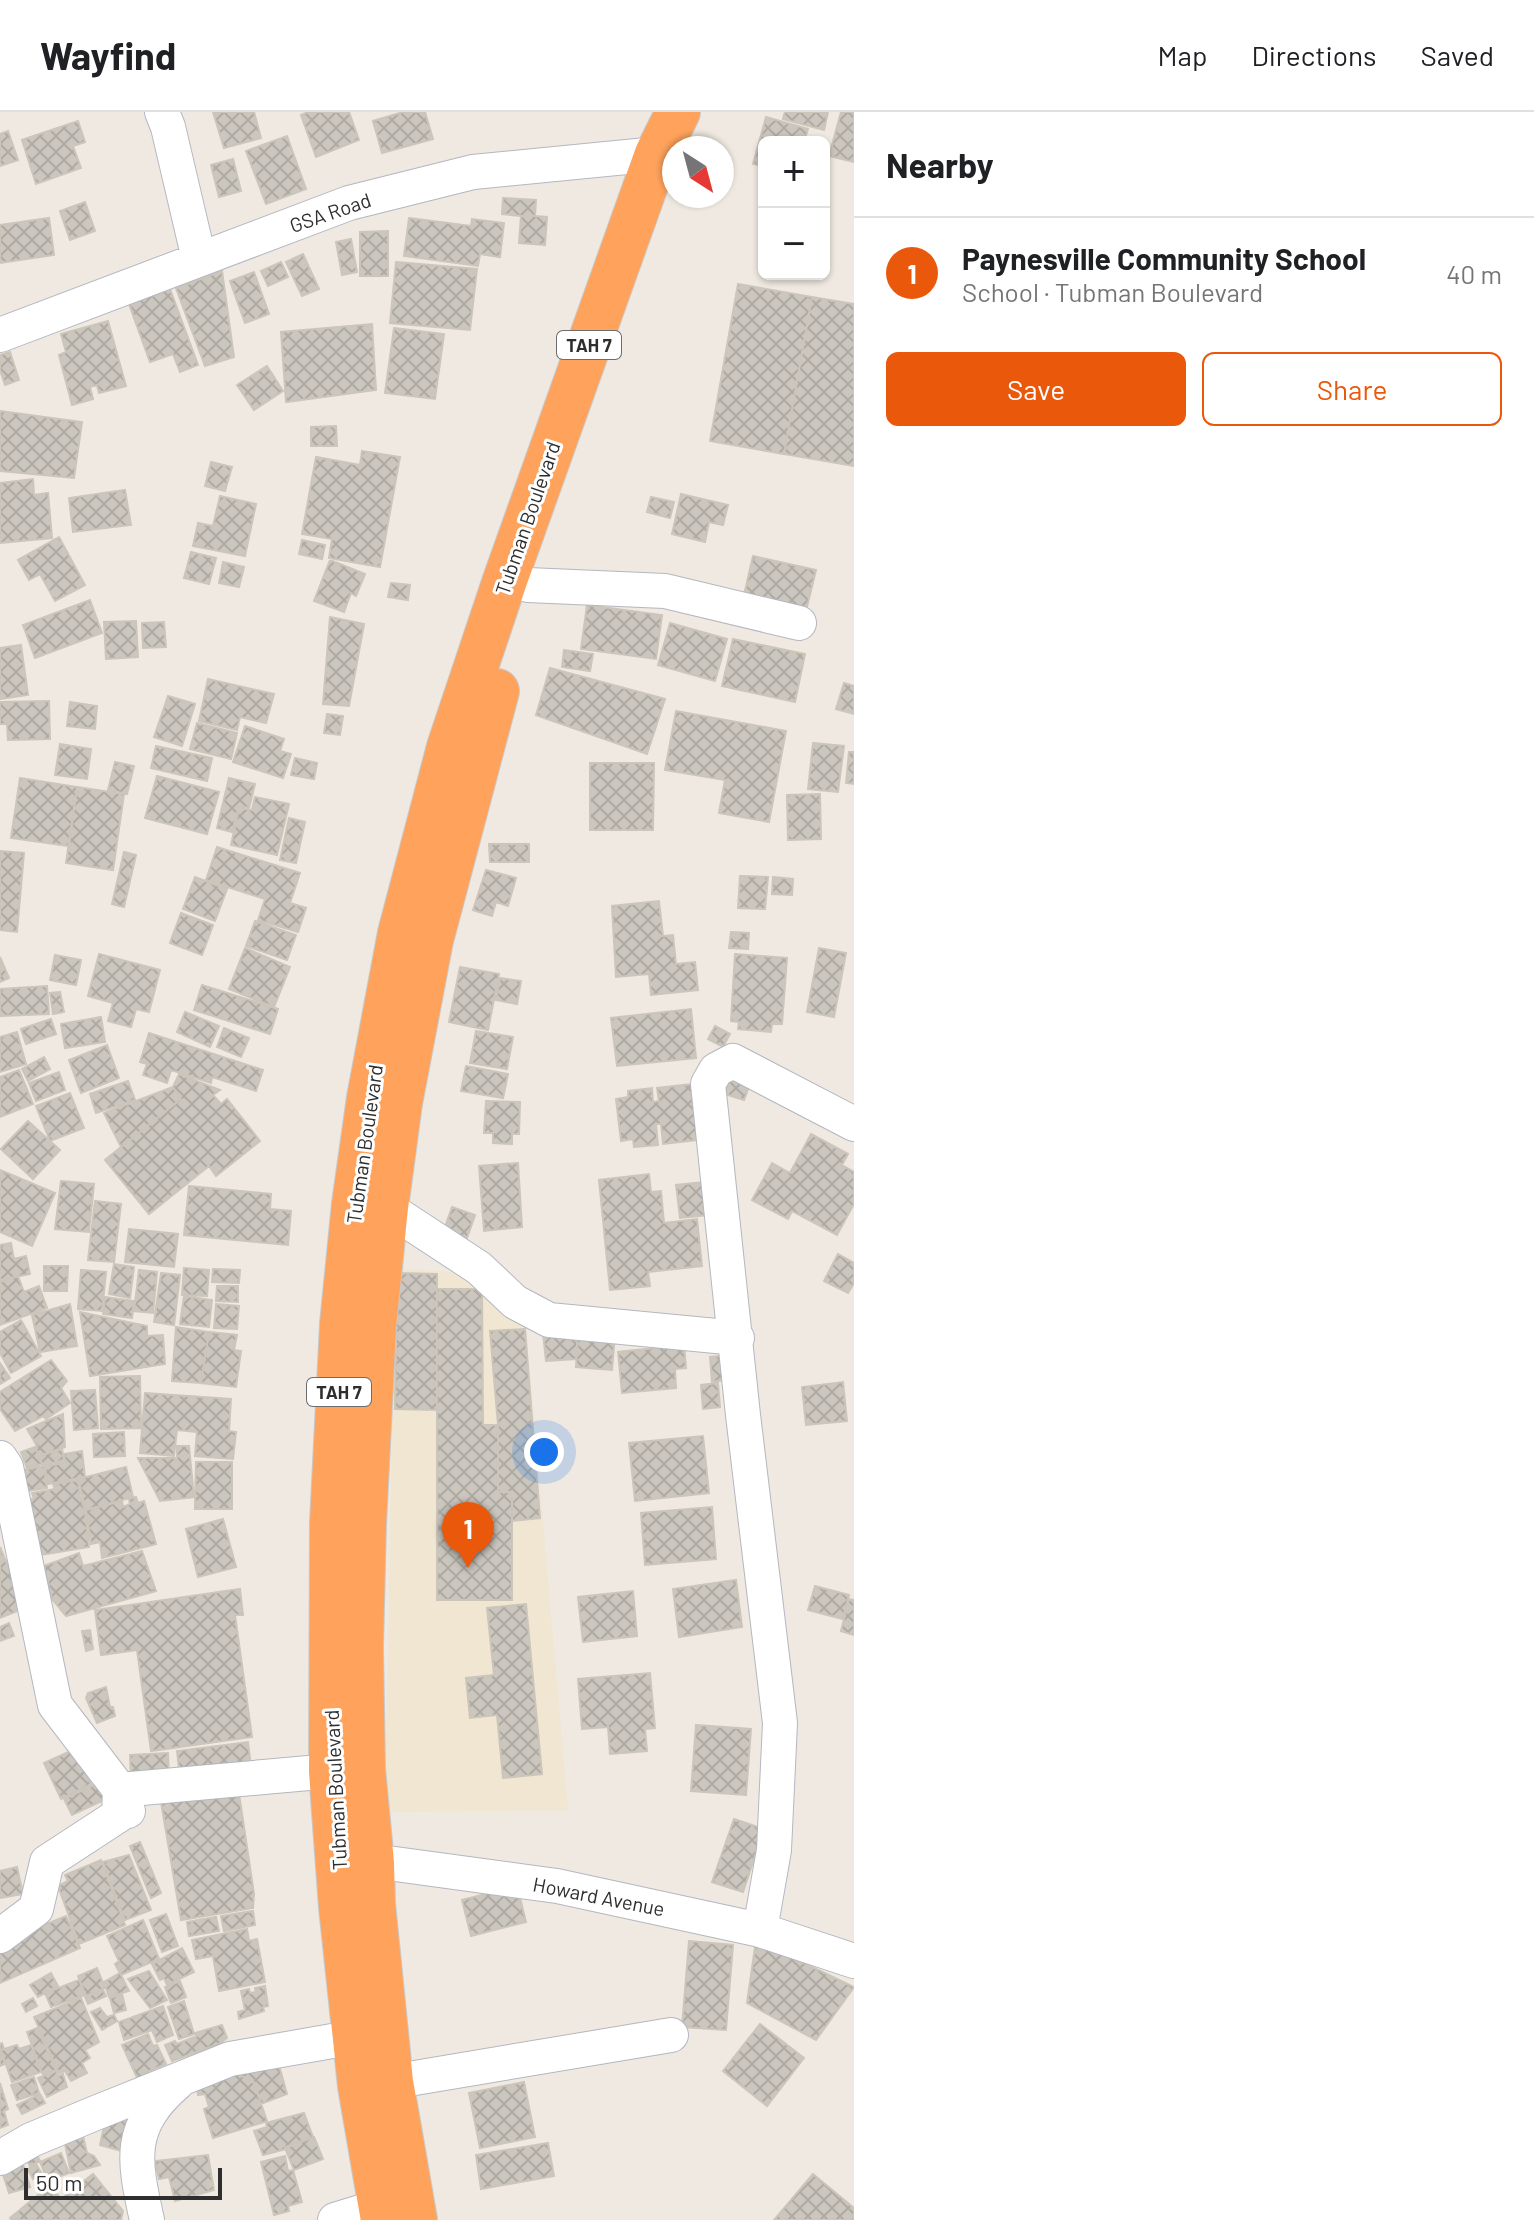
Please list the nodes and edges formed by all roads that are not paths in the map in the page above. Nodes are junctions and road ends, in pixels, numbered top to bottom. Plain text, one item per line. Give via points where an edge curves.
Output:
1 (162, 112) edge
2 (678, 112) edge
3 (710, 112) edge
4 (676, 136) edge
5 (690, 136) edge
6 (662, 155) edge
7 (662, 187) edge
8 (669, 208) edge
9 (199, 259) junction
10 (0, 335) edge
11 (528, 585) junction
12 (799, 623) dead end
13 (853, 1122) edge
14 (386, 1207) junction
15 (737, 1338) junction
16 (0, 1458) edge
17 (331, 1771) junction
18 (120, 1790) junction
19 (134, 1826) dead end
20 (355, 1859) junction
21 (760, 1930) junction
22 (0, 1936) edge
23 (854, 1961) edge
24 (671, 2035) dead end
25 (355, 2037) junction
26 (180, 2080) junction
27 (391, 2082) junction
28 (0, 2158) edge
29 (393, 2215) edge
30 (147, 2220) edge
31 (335, 2220) edge

1 - 9 street
2 - 4 highway, Tubman Boulevard / TAH 7
3 - 5 highway, Tubman Boulevard / TAH 7
6 - 9 street, GSA Road via 473,172 349,203
7 - 17 highway, Tubman Boulevard / TAH 7 via 505,580 449,747 400,933 369,1098 342,1324 332,1523
8 - 11 highway, Tubman Boulevard / TAH 7
9 - 10 street, GSA Road
11 - 12 street via 665,591
11 - 14 highway, Tubman Boulevard / TAH 7 via 431,940
13 - 15 street via 733,1061 716,1070 708,1084
14 - 15 street via 479,1268 515,1302 549,1320
14 - 20 highway, Tubman Boulevard / TAH 7 via 374,1326 362,1586 363,1769
15 - 21 street via 780,1723 774,1850
16 - 18 street via 55,1705
17 - 18 street
17 - 20 highway, Tubman Boulevard / TAH 7
18 - 19 street
18 - 22 street via 119,1815 47,1862 36,1909
20 - 21 street, Howard Avenue via 557,1886
20 - 25 highway, Tubman Boulevard / TAH 7
20 - 27 highway, Tubman Boulevard / TAH 7 via 373,1904
21 - 23 street, Howard Avenue
24 - 27 street
25 - 26 street via 230,2059
25 - 29 highway, Tubman Boulevard / TAH 7 via 360,2086
26 - 28 street via 31,2140
26 - 30 street via 140,2128 135,2166
27 - 29 highway, Tubman Boulevard / TAH 7
29 - 31 street

